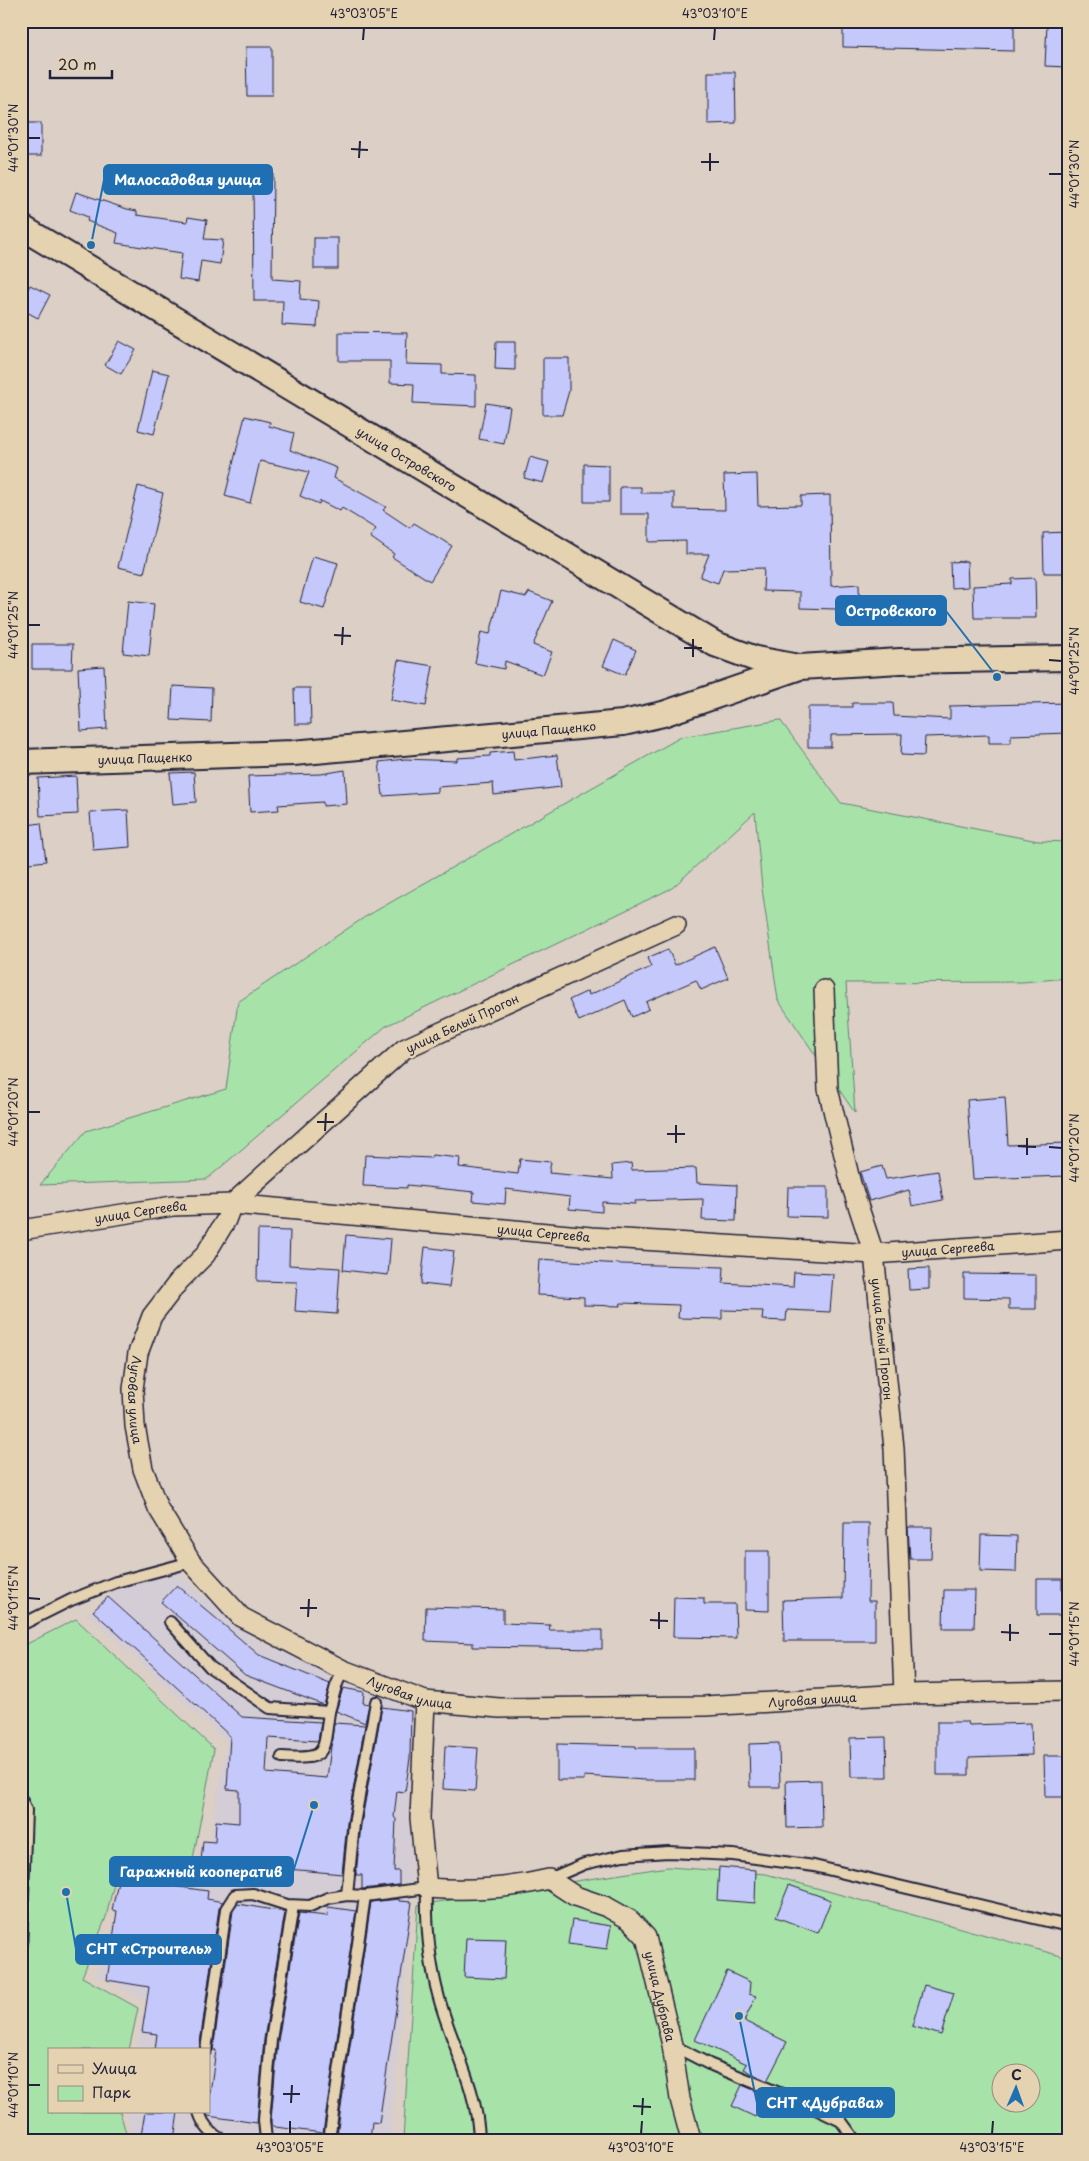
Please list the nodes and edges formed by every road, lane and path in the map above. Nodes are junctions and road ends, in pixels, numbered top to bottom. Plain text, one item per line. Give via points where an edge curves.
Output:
1 (21, 227) edge
2 (1068, 658) edge
3 (800, 667) junction
4 (21, 762) edge
5 (676, 925) dead end
6 (824, 990) dead end
7 (232, 1204) junction
8 (21, 1230) edge
9 (1068, 1240) edge
10 (874, 1254) junction
11 (191, 1562) junction
12 (170, 1622) dead end
13 (21, 1626) edge
14 (343, 1670) junction
15 (1068, 1690) edge
16 (904, 1694) junction
17 (425, 1700) junction
18 (376, 1702) dead end
19 (329, 1712) junction
20 (282, 1757) dead end
21 (21, 1799) edge
22 (548, 1879) junction
23 (427, 1888) junction
24 (347, 1895) junction
25 (365, 1896) junction
26 (293, 1906) junction
27 (1068, 1926) edge
28 (21, 1952) edge
29 (672, 2045) junction
30 (206, 2048) edge
31 (200, 2114) edge
32 (223, 2140) edge
33 (266, 2140) edge
34 (329, 2140) edge
35 (479, 2140) edge
36 (691, 2140) edge
37 (855, 2140) edge

1 - 3 street, улица Островского via 715,644 756,659
2 - 3 street, улица Пащенко via 900,661
3 - 4 street, улица Пащенко via 662,714 622,723 293,753
5 - 7 street, улица Белый Прогон via 404,1049
6 - 10 street, улица Белый Прогон via 828,1089
7 - 8 street, улица Сергеева via 173,1206
7 - 10 street, улица Сергеева via 591,1237
7 - 11 street, Луговая улица via 205,1255 179,1281 152,1316 138,1353 133,1389 135,1426 143,1468 158,1508
9 - 10 street, улица Сергеева
10 - 16 street, улица Белый Прогон via 894,1448
11 - 13 lane via 116,1582
11 - 14 street, Луговая улица via 241,1617
12 - 19 lane via 210,1668 270,1708
14 - 17 street, Луговая улица
14 - 19 lane
15 - 16 street, Луговая улица
16 - 17 street, Луговая улица via 705,1706 499,1708
17 - 23 street via 420,1818
18 - 24 lane via 354,1824
19 - 20 lane via 325,1744 317,1756 308,1759
21 - 28 lane via 26,1810
22 - 23 street via 518,1886 467,1891
22 - 27 lane via 584,1864 623,1855 668,1852 734,1855 814,1866
22 - 29 street, улица Дубрава via 575,1896 607,1907 630,1920 646,1937
23 - 25 lane
23 - 35 lane via 426,1916 439,1999 470,2084 479,2123
24 - 25 lane
24 - 26 lane via 328,1898 310,1906
25 - 34 lane
26 - 30 lane via 253,1894 235,1895 226,1909
26 - 33 lane via 271,2040 264,2120
29 - 36 street, улица Дубрава via 680,2099
29 - 37 lane via 841,2121
31 - 32 lane via 202,2124

